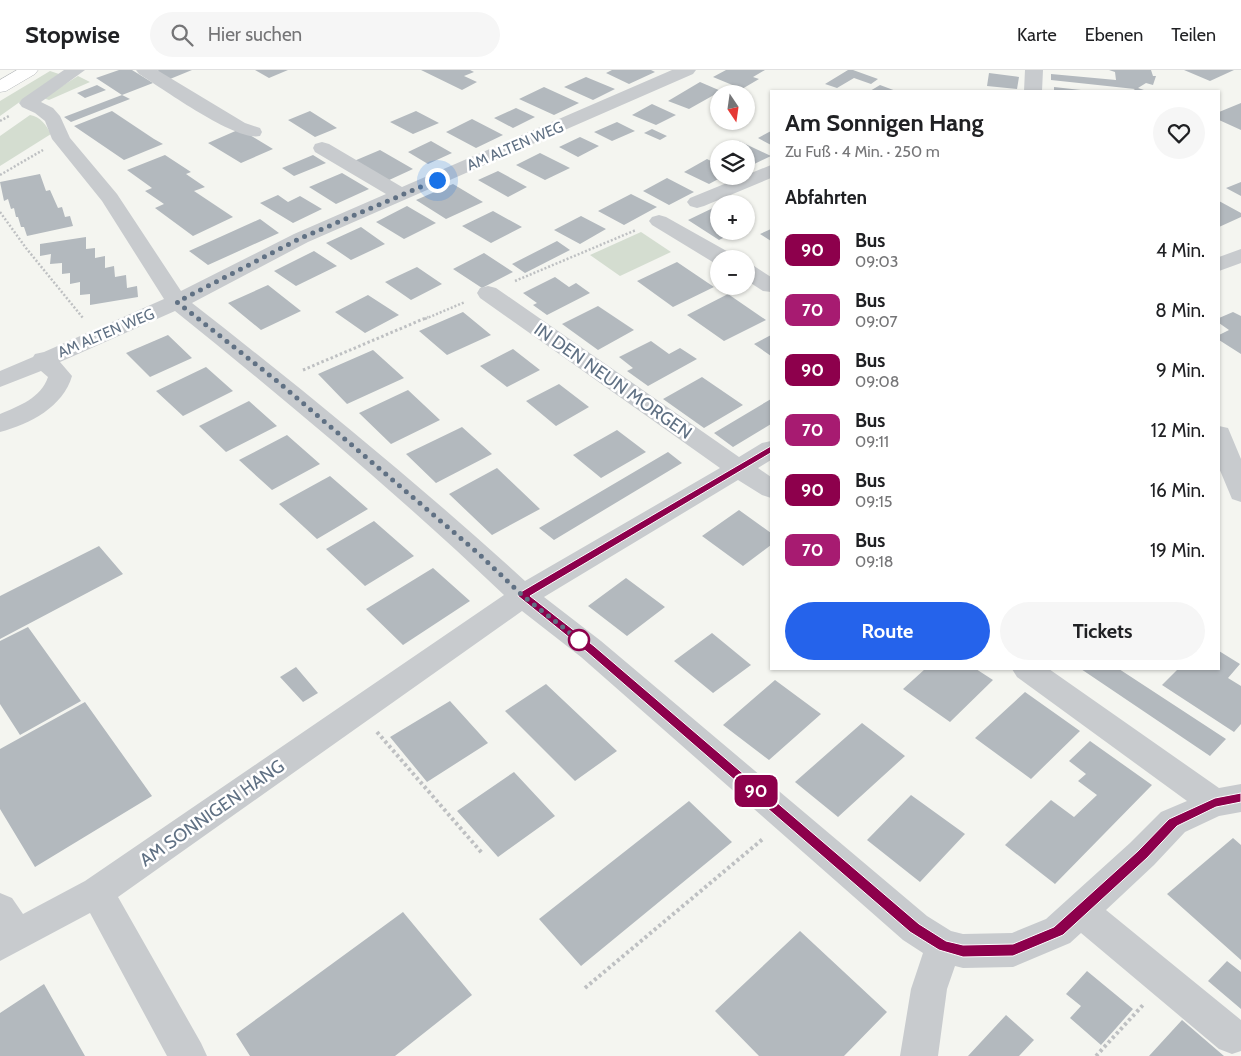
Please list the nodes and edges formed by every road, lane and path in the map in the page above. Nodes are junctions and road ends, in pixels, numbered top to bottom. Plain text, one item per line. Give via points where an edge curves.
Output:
1 (29, 70) edge
2 (76, 70) edge
3 (146, 70) edge
4 (687, 70) edge
5 (1034, 70) edge
6 (0, 87) edge
7 (1033, 90) edge
8 (265, 117) dead end
9 (62, 139) junction
10 (322, 148) dead end
11 (770, 171) edge
12 (0, 175) edge
13 (402, 195) junction
14 (697, 202) dead end
15 (0, 212) edge
16 (659, 221) dead end
17 (710, 251) edge
18 (1241, 255) edge
19 (1220, 265) edge
20 (755, 276) edge
21 (770, 285) edge
22 (488, 293) dead end
23 (177, 302) junction
24 (100, 338) junction
25 (43, 359) junction
26 (0, 380) edge
27 (0, 424) edge
28 (1220, 435) edge
29 (770, 450) edge
30 (1236, 459) edge
31 (740, 467) junction
32 (770, 487) edge
33 (1241, 493) edge
34 (523, 596) junction
35 (1030, 670) edge
36 (358, 711) junction
37 (1228, 800) edge
38 (788, 818) junction
39 (482, 854) dead end
40 (97, 892) junction
41 (1081, 911) junction
42 (6, 929) edge
43 (943, 946) junction
44 (1166, 981) junction
45 (585, 988) dead end
46 (1232, 1036) dead end
47 (188, 1056) edge
48 (918, 1056) edge
49 (1096, 1056) edge

1 - 6 highway
2 - 9 street via 28,103 45,110
3 - 8 street via 246,130
4 - 13 street, AM ALTEN WEG
5 - 7 street
9 - 12 path
9 - 23 street via 110,198
10 - 13 street
11 - 14 street
13 - 23 street, AM ALTEN WEG via 301,238
15 - 24 path
16 - 17 street
18 - 19 street
20 - 21 street
22 - 31 street, IN DEN NEUN MORGEN via 712,451
23 - 24 street, AM ALTEN WEG
23 - 34 street via 284,388 478,553
24 - 25 street, AM ALTEN WEG
25 - 26 street, AM ALTEN WEG
25 - 27 street, AM ALTEN WEG via 60,376 59,387 49,399
28 - 30 street
29 - 31 street
30 - 33 street
31 - 32 street, IN DEN NEUN MORGEN
31 - 34 street
34 - 36 street, AM SONNIGEN HANG
34 - 38 street via 591,649
35 - 37 street
36 - 39 path
36 - 40 street, AM SONNIGEN HANG
37 - 41 street via 1173,822
38 - 43 street via 915,928
38 - 45 path
40 - 42 street, AM SONNIGEN HANG
40 - 47 street
41 - 43 street via 1058,931 1013,950 963,951
41 - 44 street
43 - 48 street via 929,989
44 - 46 street
44 - 49 path

